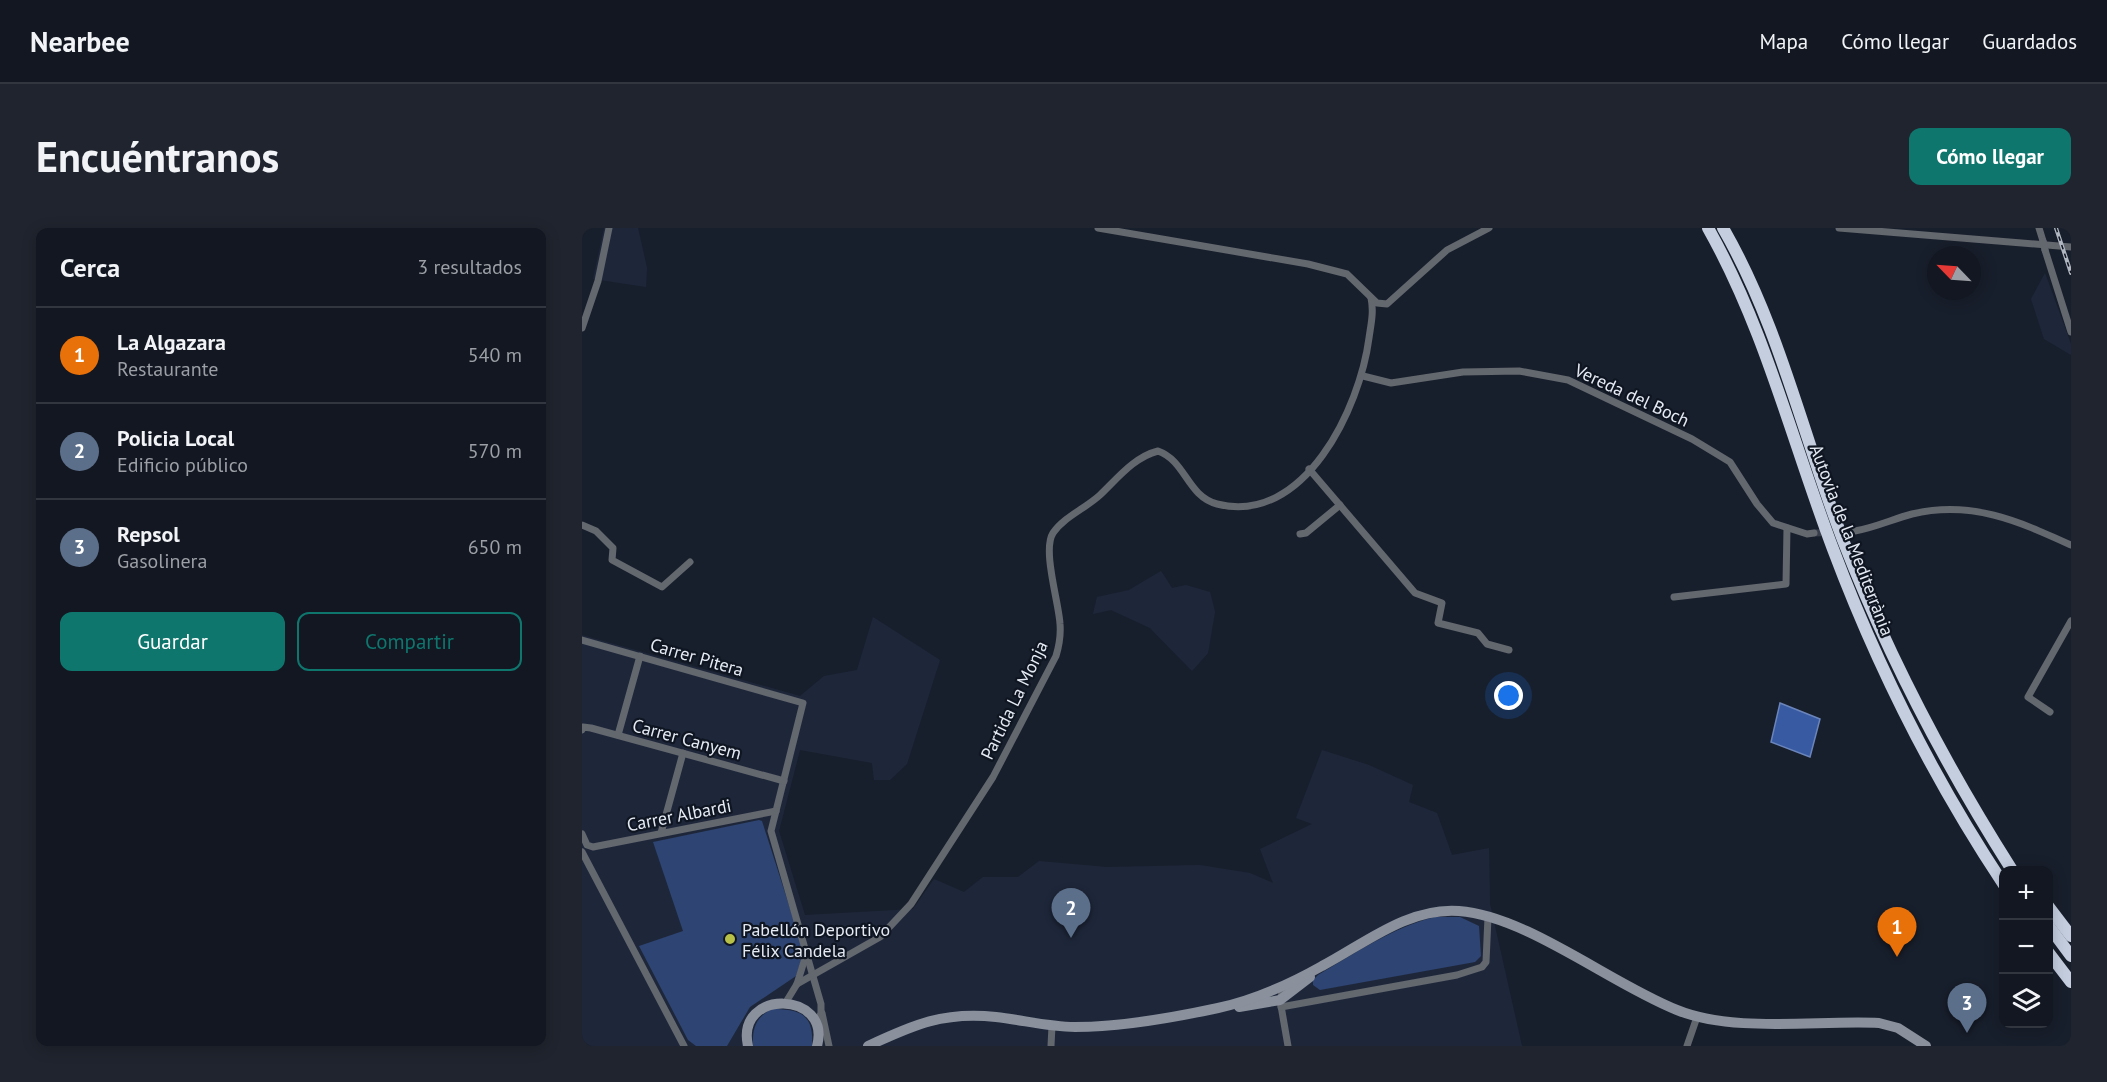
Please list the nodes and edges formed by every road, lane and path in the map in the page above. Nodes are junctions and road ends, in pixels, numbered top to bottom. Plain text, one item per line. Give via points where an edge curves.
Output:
1 (609, 228) edge
2 (1098, 228) edge
3 (1489, 228) edge
4 (1708, 228) edge
5 (1723, 228) edge
6 (1839, 228) edge
7 (2039, 228) edge
8 (2071, 248) edge
9 (1371, 297) junction
10 (582, 328) edge
11 (2071, 332) edge
12 (1363, 376) junction
13 (1309, 469) junction
14 (1340, 505) junction
15 (582, 525) edge
16 (1787, 528) junction
17 (1855, 531) tunnel mouth
18 (1814, 533) tunnel mouth
19 (1300, 534) dead end
20 (2071, 545) edge
21 (690, 562) dead end
22 (1674, 597) dead end
23 (2071, 621) edge
24 (582, 640) edge
25 (1509, 650) dead end
26 (640, 656) junction
27 (2050, 712) dead end
28 (582, 730) edge
29 (618, 735) junction
30 (683, 753) junction
31 (784, 781) junction
32 (776, 811) junction
33 (1983, 825) junction
34 (661, 833) junction
35 (582, 834) edge
36 (582, 852) edge
37 (2009, 866) edge
38 (2019, 866) edge
39 (1999, 877) edge
40 (2053, 911) edge
41 (1488, 917) junction
42 (2053, 930) edge
43 (2071, 936) edge
44 (807, 950) junction
45 (2071, 955) edge
46 (2053, 957) edge
47 (1323, 966) junction
48 (813, 977) junction
49 (2071, 982) edge
50 (797, 984) junction
51 (1284, 986) junction
52 (786, 1002) junction
53 (1280, 1004) junction
54 (1220, 1007) junction
55 (821, 1013) junction
56 (1697, 1017) junction
57 (816, 1025) junction
58 (1052, 1026) junction
59 (748, 1030) junction
60 (682, 1044) edge
61 (820, 1044) edge
62 (737, 1046) edge
63 (748, 1046) edge
64 (830, 1046) edge
65 (868, 1046) edge
66 (1052, 1046) edge
67 (1288, 1046) edge
68 (1687, 1046) edge
69 (1926, 1046) edge

1 - 10 street via 596,290
2 - 9 street via 1308,264 1347,274
3 - 9 street via 1447,250 1387,304 1377,303
4 - 39 highway, Autovia de la Mediterrània via 1756,328 1821,517 1866,630 1926,753
5 - 33 highway, Autovia de la Mediterrània via 1769,326 1843,538 1885,641
6 - 8 street
7 - 11 street, bridge
9 - 12 street via 1374,311
12 - 13 street via 1332,444
12 - 16 street, Vereda del Boch via 1391,383 1463,372 1520,371 1568,380 1692,439 1730,462 1756,504 1773,523
13 - 14 street
13 - 48 street, Partida La Monja via 1276,499 1261,504 1227,505 1207,500 1176,462 1158,451 1139,459 1054,531 1049,548 1060,642 993,777 911,904 880,937
14 - 19 street
14 - 25 street via 1415,593 1442,603 1438,623 1478,633 1487,644
15 - 21 street via 596,531 613,548 612,560 662,587
16 - 18 street, Vereda del Boch
16 - 22 street via 1786,584
17 - 20 street via 1913,514 1984,512 2007,517
23 - 27 street via 2028,697
24 - 26 street, Carrer Pitera
26 - 29 street
26 - 31 street, Carrer Pitera via 803,703
28 - 29 street, Carrer Canyem via 591,728
29 - 30 street, Carrer Canyem
30 - 31 street, Carrer Canyem
30 - 34 street
31 - 32 street
32 - 34 street, Carrer Albardi
32 - 44 street via 771,831
33 - 37 highway, Autovia de la Mediterrània
33 - 38 highway via 1995,833
34 - 35 street, Carrer Albardi via 593,847 587,845
36 - 60 street
40 - 43 highway
41 - 47 street via 1459,911 1419,915
41 - 53 street via 1486,962 1482,967 1456,975
41 - 56 street via 1534,936 1655,1001
42 - 45 highway
44 - 48 street
44 - 50 street
46 - 49 highway
47 - 51 street
47 - 53 street
48 - 50 street, Partida La Monja
48 - 55 street
50 - 52 street
51 - 53 street
51 - 54 street
52 - 57 street via 804,1010
52 - 59 street via 762,1009
53 - 54 street
53 - 67 street
54 - 58 street via 1135,1023
55 - 57 street
55 - 64 street
56 - 68 street
56 - 69 street via 1734,1022 1879,1023 1898,1028
57 - 61 street
58 - 65 street via 962,1016 908,1026
58 - 66 street
59 - 62 street
59 - 63 street

